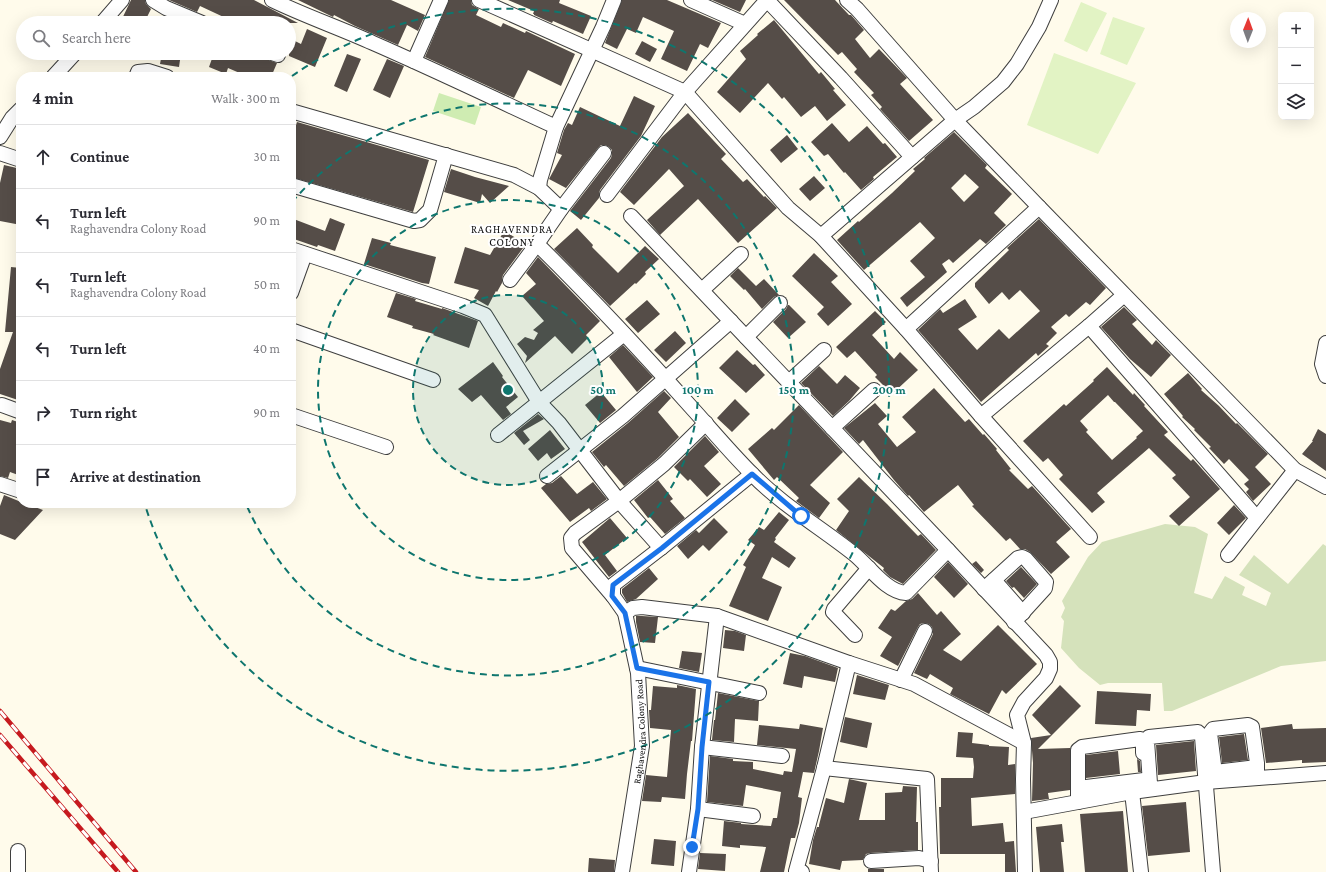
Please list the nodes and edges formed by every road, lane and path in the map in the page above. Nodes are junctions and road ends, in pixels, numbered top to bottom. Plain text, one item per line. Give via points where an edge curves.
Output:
1 (122, 0) edge
2 (153, 0) edge
3 (272, 0) edge
4 (441, 0) edge
5 (479, 0) edge
6 (614, 0) edge
7 (691, 0) edge
8 (767, 0) edge
9 (847, 0) edge
10 (1051, 0) edge
11 (108, 16) edge
12 (185, 16) edge
13 (745, 24) junction
14 (591, 51) junction
15 (69, 60) edge
16 (414, 61) junction
17 (58, 72) edge
18 (138, 72) edge
19 (151, 72) edge
20 (685, 92) junction
21 (296, 112) edge
22 (16, 114) edge
23 (956, 120) junction
24 (556, 127) junction
25 (0, 137) edge
26 (0, 153) edge
27 (604, 153) dead end
28 (446, 155) junction
29 (912, 157) junction
30 (16, 158) edge
31 (296, 186) edge
32 (539, 188) junction
33 (607, 195) dead end
34 (1039, 207) junction
35 (561, 209) junction
36 (631, 216) dead end
37 (821, 236) junction
38 (537, 244) junction
39 (296, 251) edge
40 (305, 254) junction
41 (741, 254) dead end
42 (296, 279) edge
43 (510, 280) dead end
44 (702, 290) junction
45 (1124, 295) junction
46 (780, 303) dead end
47 (731, 321) junction
48 (1089, 326) junction
49 (906, 328) junction
50 (296, 332) edge
51 (624, 334) junction
52 (746, 337) junction
53 (1326, 343) edge
54 (824, 350) dead end
55 (1326, 376) edge
56 (665, 378) junction
57 (433, 380) dead end
58 (789, 382) junction
59 (874, 390) dead end
60 (539, 402) junction
61 (2, 405) dead end
62 (16, 410) edge
63 (981, 416) junction
64 (296, 417) edge
65 (706, 423) junction
66 (832, 428) junction
67 (498, 435) dead end
68 (386, 447) dead end
69 (580, 449) junction
70 (1294, 470) junction
71 (752, 474) junction
72 (548, 476) dead end
73 (0, 484) edge
74 (1326, 487) edge
75 (16, 490) edge
76 (619, 501) junction
77 (1257, 518) junction
78 (1090, 536) dead end
79 (662, 548) junction
80 (948, 550) junction
81 (1228, 555) dead end
82 (869, 568) junction
83 (989, 584) junction
84 (612, 596) junction
85 (625, 613) junction
86 (717, 616) junction
87 (1018, 617) junction
88 (925, 631) dead end
89 (855, 635) dead end
90 (849, 663) junction
91 (637, 668) junction
92 (901, 680) junction
93 (709, 682) junction
94 (759, 693) dead end
95 (1024, 742) junction
96 (702, 747) junction
97 (782, 756) dead end
98 (824, 768) junction
99 (1257, 772) junction
100 (1326, 773) edge
101 (1211, 777) junction
102 (1145, 786) junction
103 (1078, 788) junction
104 (1078, 802) junction
105 (698, 809) junction
106 (1024, 812) junction
107 (753, 816) dead end
108 (18, 851) dead end
109 (871, 861) dead end
110 (931, 866) edge
111 (18, 872) edge
112 (622, 872) edge
113 (689, 872) edge
114 (802, 872) edge
115 (1025, 872) edge
116 (1141, 872) edge
117 (1213, 872) edge

1 - 11 street
2 - 12 street
3 - 16 street
4 - 16 street
5 - 14 street
6 - 14 street
7 - 13 street
8 - 13 street
8 - 29 street
9 - 23 street
10 - 23 street via 1039,27 1003,82
13 - 20 street
14 - 20 street
14 - 24 street
15 - 17 street
16 - 24 street
18 - 19 street
20 - 33 street
20 - 37 street via 788,208
21 - 28 street
22 - 25 street
23 - 29 street
23 - 34 street
24 - 32 street via 541,173
26 - 30 street
27 - 35 street
28 - 31 street via 430,210 420,220 414,221
28 - 32 street via 514,175
29 - 37 street
32 - 35 street
34 - 45 street
34 - 49 street
35 - 38 street
36 - 44 street
37 - 49 street
38 - 43 street
38 - 51 street
39 - 40 street
40 - 42 street
40 - 60 street via 485,315
41 - 44 street
44 - 47 street
45 - 48 street
45 - 70 street
46 - 52 street
47 - 52 street
47 - 56 street
48 - 63 street
48 - 77 street
49 - 63 street
50 - 57 street
51 - 56 street
51 - 60 street
52 - 58 street
53 - 55 street via 1322,364
54 - 58 street
56 - 65 street
56 - 69 street via 623,416
58 - 66 street
59 - 66 street
60 - 67 street
60 - 69 street
61 - 62 street
63 - 78 street
64 - 68 street
65 - 71 street
65 - 76 street via 664,464
66 - 80 street
69 - 72 street
69 - 76 street
70 - 74 street
70 - 77 street
71 - 79 street
71 - 82 street via 801,516
73 - 75 street
76 - 79 street
76 - 84 street, Raghavendra Colony Road via 571,538 572,548
77 - 81 street
79 - 84 street via 613,585
80 - 82 street via 906,593 891,588
80 - 83 street
82 - 89 street via 833,612
83 - 87 street
83 - 87 street via 1018,558 1026,559 1046,582 1045,588
84 - 85 street, Raghavendra Colony Road
85 - 86 street via 632,608 642,607
85 - 91 street, Raghavendra Colony Road
86 - 90 street
86 - 93 street
87 - 95 street via 1050,662 1046,678 1024,702 1017,715
88 - 92 street
90 - 92 street
90 - 98 street
91 - 93 street
91 - 112 street, Raghavendra Colony Road via 642,746
92 - 95 street via 914,684
93 - 94 street
93 - 96 street
95 - 106 street
96 - 97 street
96 - 105 street
98 - 110 street via 927,779
98 - 114 street via 796,871
99 - 100 street
99 - 101 street
99 - 101 street via 1252,727 1248,725 1213,729 1210,733
101 - 102 street
101 - 102 street via 1202,737 1198,732 1148,737
101 - 117 street
102 - 103 street
102 - 103 street via 1143,744 1140,739 1082,747 1078,750
102 - 104 street
102 - 116 street
103 - 104 street
104 - 106 street
105 - 107 street
105 - 113 street
106 - 115 street
108 - 111 street
109 - 110 street via 919,858

